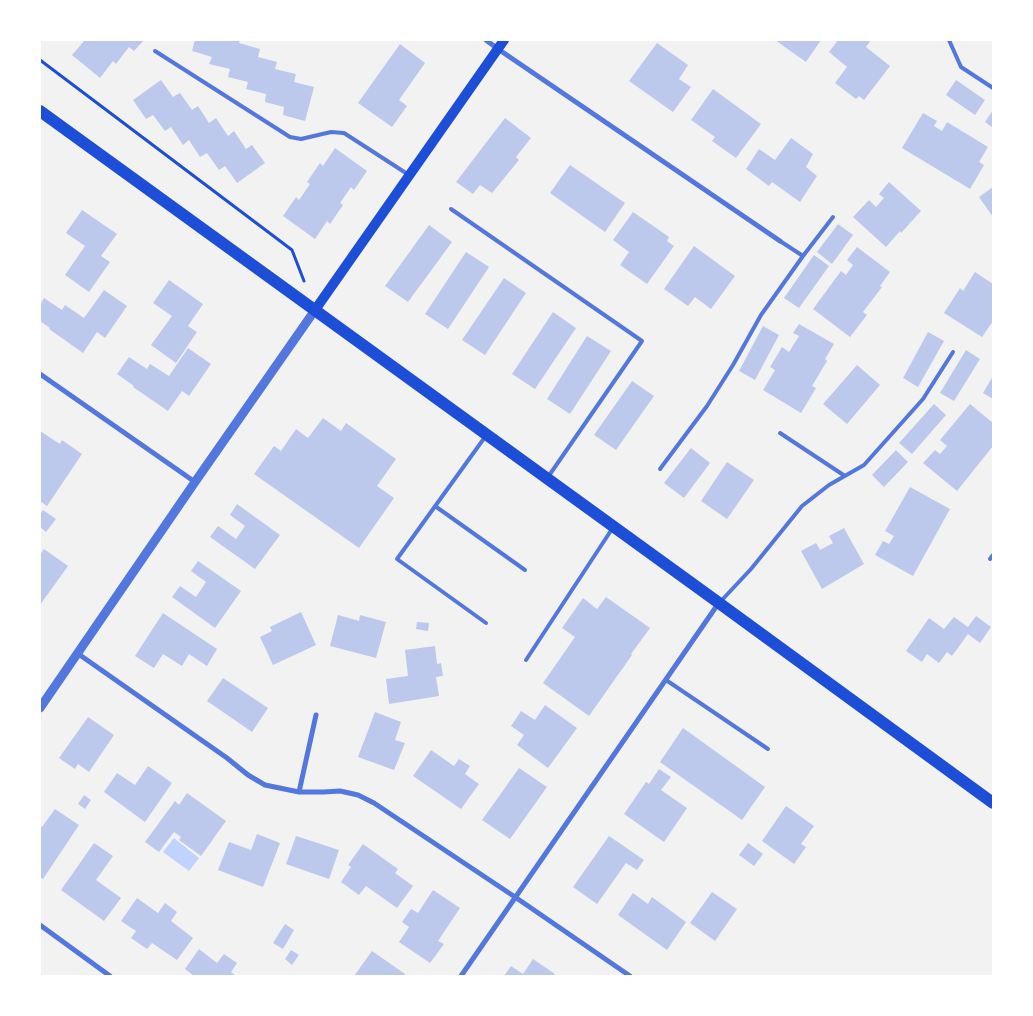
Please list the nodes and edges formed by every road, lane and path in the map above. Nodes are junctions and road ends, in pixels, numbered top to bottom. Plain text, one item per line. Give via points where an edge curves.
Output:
1 (486, 40) edge
2 (504, 40) edge
3 (949, 40) edge
4 (498, 49) junction
5 (155, 51) dead end
6 (40, 60) edge
7 (993, 88) edge
8 (40, 111) edge
9 (409, 175) junction
10 (451, 208) dead end
11 (833, 217) dead end
12 (780, 240) joint
13 (292, 250) dead end
14 (803, 256) junction
15 (315, 310) junction
16 (953, 352) dead end
17 (40, 374) edge
18 (780, 433) dead end
19 (486, 435) junction
20 (660, 469) dead end
21 (845, 476) junction
22 (547, 479) junction
23 (194, 482) junction
24 (435, 506) junction
25 (614, 527) junction
26 (525, 570) dead end
27 (719, 603) junction
28 (486, 623) dead end
29 (77, 653) junction
30 (526, 660) dead end
31 (666, 680) junction
32 (40, 708) edge
33 (316, 715) dead end
34 (768, 749) dead end
35 (299, 792) junction
36 (993, 803) edge
37 (515, 897) junction
38 (40, 925) edge
39 (110, 976) edge
40 (461, 976) edge
41 (630, 976) edge

1 - 4 street
2 - 4 main road
3 - 7 lane via 961,67
4 - 9 main road
4 - 12 street
5 - 9 lane via 290,137 301,139 331,132 344,133
6 - 13 path
8 - 15 main road
9 - 15 main road
10 - 22 lane via 642,340
11 - 14 lane
12 - 14 lane
14 - 20 lane via 761,316 707,406
15 - 19 main road
15 - 23 street
16 - 21 lane via 924,399 864,465
17 - 23 street
18 - 21 lane
19 - 22 main road
19 - 24 lane
21 - 27 lane via 802,506
22 - 25 main road
23 - 29 street
24 - 26 lane
24 - 28 lane via 397,559
25 - 27 main road
25 - 30 lane
27 - 31 street
27 - 36 main road
29 - 32 street
29 - 35 street via 248,775 265,785
31 - 34 lane
31 - 37 street
33 - 35 street
35 - 37 street via 340,791 358,795
37 - 40 street
37 - 41 street
38 - 39 street

